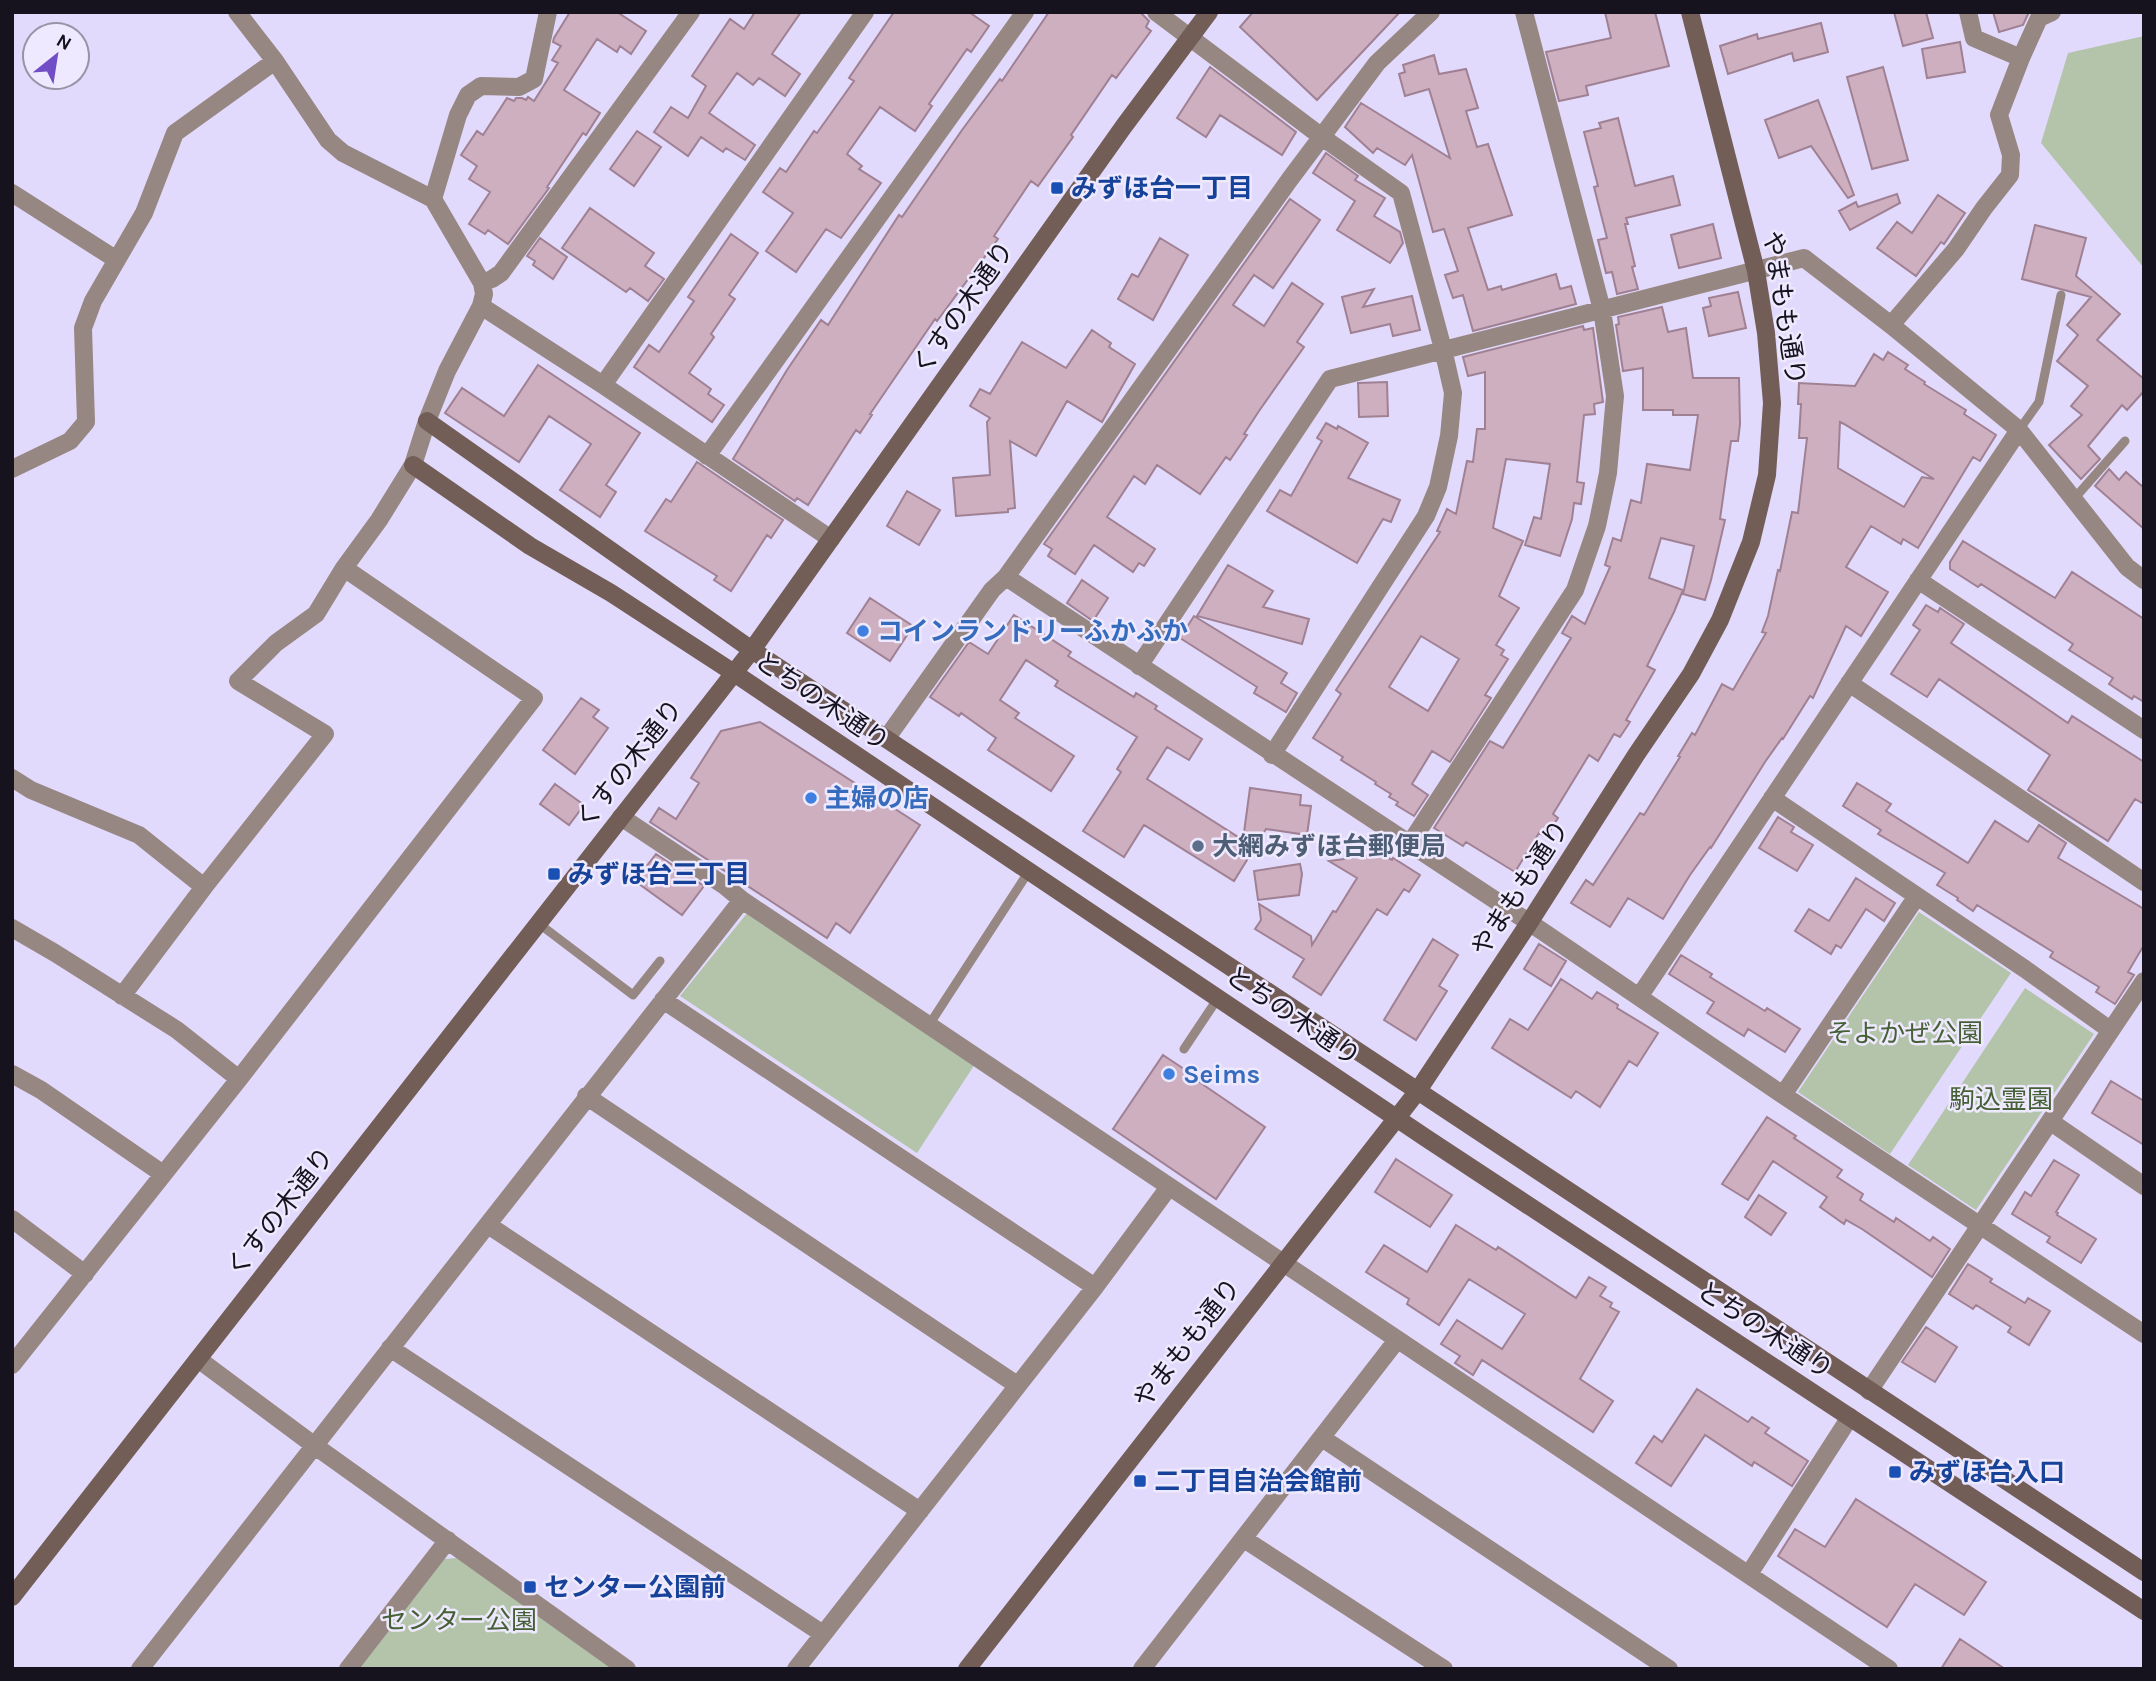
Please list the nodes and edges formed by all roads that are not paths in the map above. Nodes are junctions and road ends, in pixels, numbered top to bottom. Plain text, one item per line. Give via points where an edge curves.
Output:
1 (237, 12) edge
2 (548, 12) edge
3 (691, 12) edge
4 (865, 12) edge
5 (1025, 12) edge
6 (1156, 12) edge
7 (1209, 12) edge
8 (1431, 12) edge
9 (1524, 12) edge
10 (1690, 12) edge
11 (1968, 12) edge
12 (2052, 12) edge
13 (1191, 38) junction
14 (2021, 58) junction
15 (275, 61) junction
16 (1322, 136) junction
17 (12, 193) edge
18 (433, 199) junction
19 (117, 260) junction
20 (1756, 271) junction
21 (482, 283) junction
22 (2061, 295) dead end
23 (481, 306) junction
24 (1602, 310) junction
25 (1891, 325) junction
26 (1443, 349) junction
27 (603, 385) junction
28 (427, 421) junction
29 (2019, 430) junction
30 (2124, 440) dead end
31 (707, 456) junction
32 (412, 465) junction
33 (12, 469) edge
34 (2073, 500) junction
35 (831, 539) junction
36 (344, 568) junction
37 (1006, 577) junction
38 (2142, 578) edge
39 (1918, 580) junction
40 (752, 650) junction
41 (1139, 666) junction
42 (734, 673) junction
43 (1849, 683) junction
44 (2144, 730) edge
45 (886, 739) junction
46 (1272, 755) junction
47 (12, 778) edge
48 (1772, 798) junction
49 (621, 817) junction
50 (1409, 845) junction
51 (1029, 871) junction
52 (2144, 883) edge
53 (204, 887) junction
54 (1917, 896) junction
55 (742, 900) junction
56 (538, 923) junction
57 (1529, 923) junction
58 (12, 928) edge
59 (660, 961) dead end
60 (2144, 981) edge
61 (122, 996) junction
62 (1639, 997) junction
63 (1218, 998) junction
64 (663, 1000) junction
65 (929, 1025) junction
66 (2110, 1030) junction
67 (1184, 1049) dead end
68 (12, 1073) edge
69 (239, 1079) junction
70 (1417, 1092) junction
71 (1783, 1095) junction
72 (586, 1096) junction
73 (1396, 1117) junction
74 (2051, 1122) junction
75 (163, 1174) junction
76 (2144, 1186) edge
77 (1170, 1187) junction
78 (12, 1219) edge
79 (488, 1224) junction
80 (1979, 1225) junction
81 (1283, 1261) junction
82 (85, 1274) junction
83 (1095, 1287) junction
84 (2144, 1334) edge
85 (1397, 1340) junction
86 (390, 1348) junction
87 (198, 1359) junction
88 (12, 1364) edge
89 (1017, 1385) junction
90 (1869, 1391) junction
91 (1850, 1417) junction
92 (1322, 1438) junction
93 (315, 1447) junction
94 (920, 1511) junction
95 (1244, 1539) junction
96 (448, 1540) junction
97 (2144, 1572) edge
98 (1749, 1574) junction
99 (12, 1597) edge
100 (2144, 1611) edge
101 (823, 1634) junction
102 (1148, 1667) edge
103 (141, 1669) edge
104 (348, 1669) edge
105 (627, 1669) edge
106 (796, 1669) edge
107 (967, 1669) edge
108 (1444, 1669) edge
109 (1669, 1669) edge
110 (1889, 1669) edge

1 - 15 street
2 - 18 street via 534,79 519,86 481,86 468,95
3 - 21 street via 501,273
4 - 27 street
5 - 31 street
6 - 13 street
7 - 13 street, くすの木通り
8 - 16 street via 1377,63
9 - 24 street
10 - 20 street, やまもも通り
11 - 14 street via 1974,38
12 - 14 street via 2039,18
13 - 16 street
13 - 35 street, くすの木通り
14 - 25 street via 1999,115 2011,155 2010,175 1956,249
15 - 18 street via 328,140 343,153
15 - 19 street via 175,133 144,213
16 - 26 street via 1401,193
16 - 37 street
17 - 19 street
18 - 21 street
19 - 33 street via 83,328 86,422 69,441
20 - 24 street
20 - 25 street via 1804,258
20 - 57 street, やまもも通り via 1772,403 1767,475 1751,541 1720,620 1691,674
21 - 23 street
22 - 29 lane via 2039,402
23 - 27 street
23 - 28 street
24 - 26 street
24 - 50 street via 1615,396 1608,473 1597,526 1574,590
25 - 29 street
26 - 41 street via 1330,379
26 - 46 street via 1453,393 1438,486 1426,516
27 - 31 street
28 - 32 street
28 - 40 street, とちの木通り
29 - 34 street
29 - 39 street
30 - 34 lane
31 - 35 street
32 - 36 street
32 - 42 street, とちの木通り
34 - 38 street via 2127,567
35 - 40 street, くすの木通り
36 - 53 street via 316,614 276,643 238,681 326,734
36 - 69 street via 534,698
37 - 41 street
37 - 45 street via 992,590
39 - 43 street
39 - 44 street
40 - 42 street, くすの木通り
40 - 45 street, とちの木通り
41 - 46 street
42 - 49 street, くすの木通り
42 - 51 street, とちの木通り
43 - 48 street
43 - 52 street
45 - 70 street, とちの木通り
46 - 50 street
47 - 53 street via 139,835
48 - 54 street
48 - 62 street
49 - 55 street
49 - 56 street, くすの木通り
50 - 57 street
51 - 63 street, とちの木通り
51 - 65 lane
53 - 61 street
54 - 66 street
54 - 71 street
55 - 64 street
55 - 65 street
56 - 59 lane via 634,995
56 - 87 street, くすの木通り
57 - 62 street
57 - 70 street, やまもも通り
58 - 61 street
60 - 66 street
61 - 69 street via 177,1030
62 - 71 street
63 - 67 lane
63 - 73 street, とちの木通り
64 - 72 street
64 - 83 street
65 - 77 street
66 - 74 street
68 - 75 street
69 - 75 street
70 - 73 street, やまもも通り
70 - 90 street, とちの木通り
71 - 80 street
72 - 79 street
72 - 89 street
73 - 81 street, やまもも通り
73 - 91 street, とちの木通り
74 - 76 street
74 - 80 street
75 - 82 street
77 - 81 street
77 - 83 street
78 - 82 street
79 - 86 street
79 - 94 street
80 - 84 street
80 - 90 street
81 - 85 street
81 - 107 street, やまもも通り
82 - 88 street
83 - 89 street
85 - 92 street
85 - 98 street
86 - 93 street
86 - 101 street
87 - 93 street
87 - 99 street, くすの木通り
89 - 94 street
90 - 97 street, とちの木通り
91 - 98 street
91 - 100 street, とちの木通り
92 - 95 street
92 - 109 street
93 - 96 street
93 - 103 street
94 - 101 street
95 - 102 street
95 - 108 street
96 - 104 street
96 - 105 street
98 - 110 street
101 - 106 street

